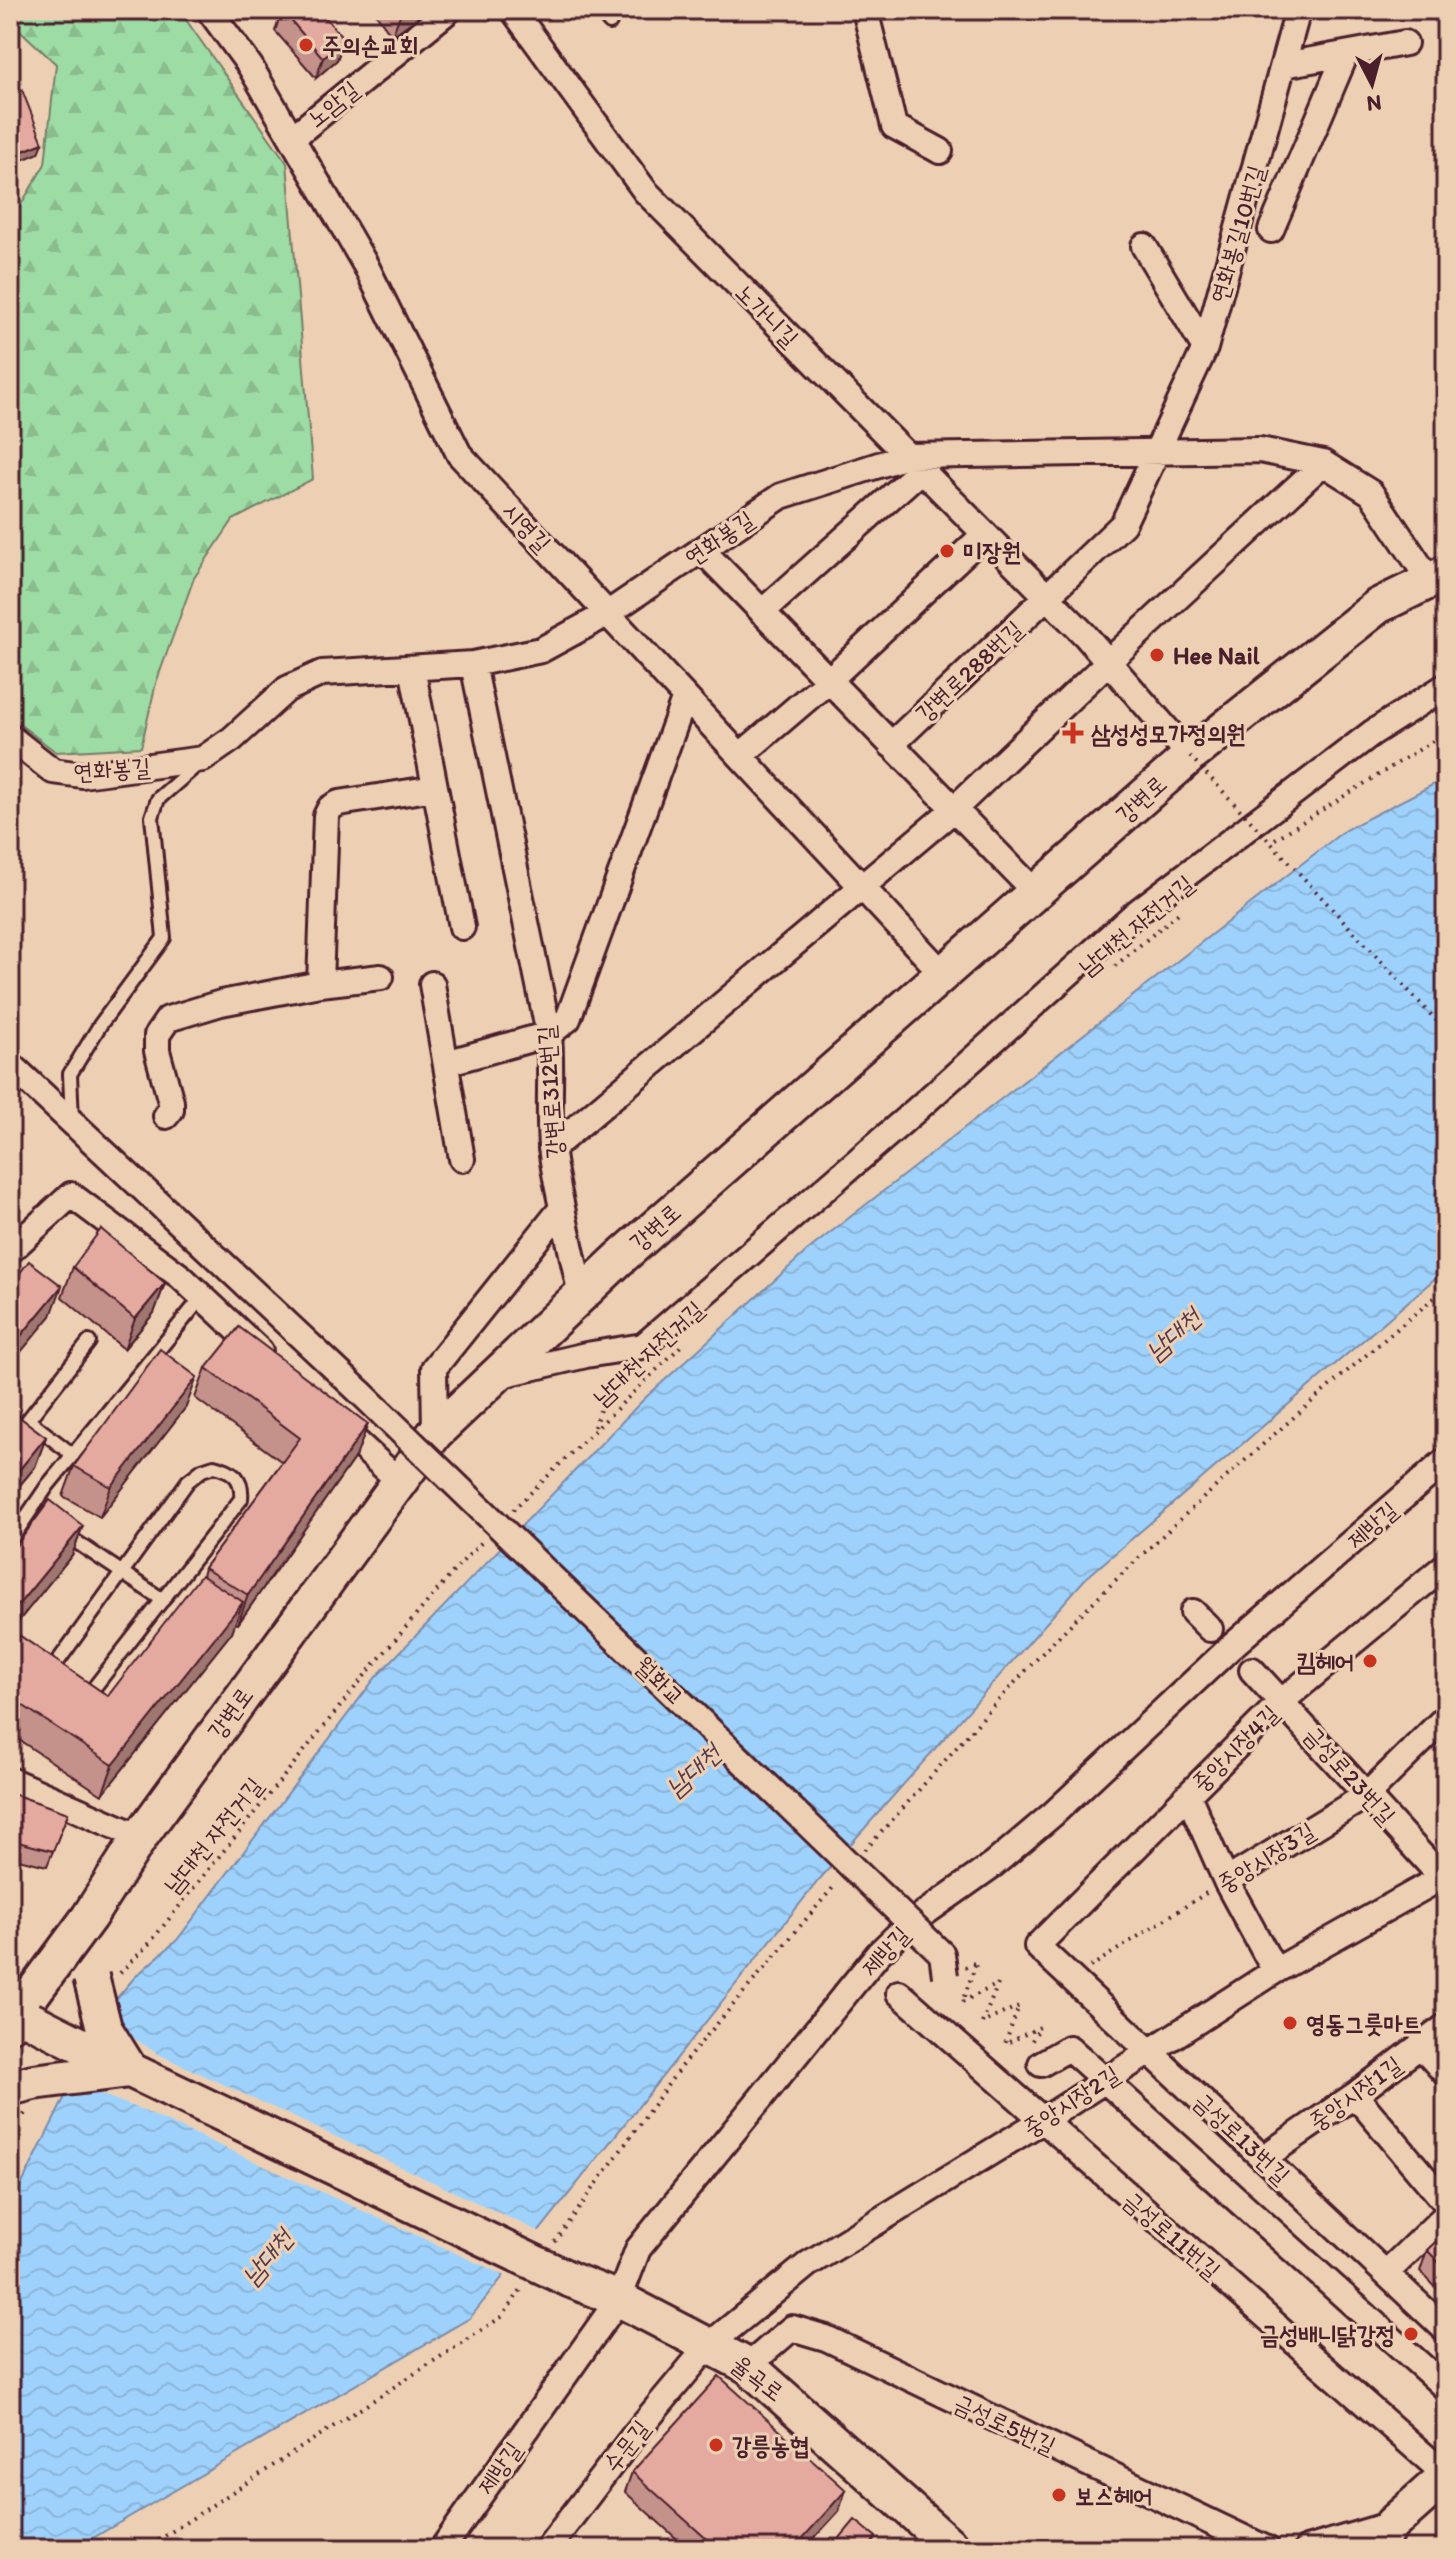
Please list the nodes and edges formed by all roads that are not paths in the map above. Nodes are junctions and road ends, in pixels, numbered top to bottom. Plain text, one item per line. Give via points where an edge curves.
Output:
1 (209, 10) edge
2 (449, 10) edge
3 (513, 10) edge
4 (599, 10) edge
5 (865, 10) edge
6 (1298, 10) edge
7 (610, 23) dead end
8 (1405, 43) dead end
9 (1345, 56) junction
10 (1284, 65) junction
11 (292, 138) junction
12 (940, 151) dead end
13 (1271, 230) dead end
14 (1144, 246) dead end
15 (1205, 348) junction
16 (1158, 452) junction
17 (914, 463) junction
18 (1323, 463) junction
19 (985, 534) junction
20 (702, 550) junction
21 (1438, 577) edge
22 (1048, 597) junction
23 (762, 612) junction
24 (607, 614) junction
25 (1108, 662) junction
26 (473, 664) junction
27 (412, 668) junction
28 (828, 681) junction
29 (1446, 686) edge
30 (685, 697) junction
31 (10, 737) edge
32 (891, 745) junction
33 (740, 756) junction
34 (1190, 756) junction
35 (203, 759) junction
36 (435, 788) junction
37 (953, 810) junction
38 (862, 887) junction
39 (1036, 893) junction
40 (462, 927) dead end
41 (943, 974) junction
42 (381, 977) dead end
43 (320, 984) junction
44 (432, 984) dead end
45 (549, 1034) junction
46 (446, 1063) junction
47 (10, 1064) edge
48 (166, 1116) dead end
49 (72, 1124) junction
50 (551, 1149) junction
51 (462, 1159) dead end
52 (562, 1208) junction
53 (10, 1251) edge
54 (581, 1295) junction
55 (202, 1297) junction
56 (89, 1342) dead end
57 (271, 1362) edge
58 (495, 1377) junction
59 (318, 1405) edge
60 (435, 1433) junction
61 (73, 1455) junction
62 (1446, 1460) edge
63 (399, 1481) junction
64 (30, 1512) junction
65 (43, 1520) edge
66 (56, 1529) edge
67 (10, 1541) edge
68 (1446, 1565) edge
69 (122, 1573) junction
70 (163, 1600) junction
71 (1252, 1670) dead end
72 (1282, 1701) junction
73 (1446, 1717) edge
74 (10, 1780) edge
75 (1188, 1795) junction
76 (1367, 1795) junction
77 (140, 1837) junction
78 (1445, 1878) edge
79 (1226, 1881) junction
80 (89, 1917) junction
81 (1037, 1946) joint
82 (1275, 1971) junction
83 (945, 1976) road end
84 (899, 1993) dead end
85 (18, 2017) edge
86 (1446, 2026) edge
87 (1420, 2045) junction
88 (1149, 2051) junction
89 (1035, 2056) road end
90 (130, 2070) junction
91 (1446, 2074) edge
92 (1105, 2080) junction
93 (20, 2095) edge
94 (1355, 2095) junction
95 (1042, 2121) junction
96 (1263, 2158) junction
97 (1446, 2203) edge
98 (1446, 2215) edge
99 (1386, 2273) junction
100 (619, 2299) junction
101 (1446, 2330) edge
102 (709, 2345) junction
103 (748, 2366) junction
104 (1446, 2388) edge
105 (1446, 2476) edge
106 (1383, 2537) edge
107 (442, 2549) edge
108 (547, 2549) edge
109 (954, 2549) edge
110 (1267, 2549) edge
111 (1307, 2549) edge

1 - 11 street, 시영길
2 - 11 street, 노암길
3 - 17 street, 노가니길 via 645,191
4 - 7 lane
5 - 12 street via 894,126
6 - 10 street, 연화봉길10번길
8 - 9 street
9 - 10 street
9 - 13 street
10 - 15 street, 연화봉길10번길
11 - 24 street, 시영길 via 366,266 459,454
14 - 15 street
15 - 16 street, 연화봉길10번길
16 - 17 street, 연화봉길
16 - 18 street, 연화봉길 via 1260,450
16 - 22 street via 1123,524
17 - 19 street, 노가니길
17 - 20 street, 연화봉길 via 781,496
17 - 23 street
18 - 21 street, 연화봉길 via 1371,493
18 - 25 street
19 - 22 street, 노가니길
19 - 28 street
20 - 23 street
20 - 24 street, 연화봉길
21 - 34 street, 강변로 via 1378,606
22 - 25 street, 노가니길
22 - 32 street, 강변로288번길
23 - 28 street
24 - 26 street, 연화봉길 via 541,650
24 - 30 street, 시영길
25 - 34 street, 노가니길
25 - 37 street
26 - 27 street, 연화봉길
26 - 45 street, 강변로312번길
27 - 35 street, 연화봉길 via 306,678
27 - 36 street
28 - 32 street
28 - 33 street
29 - 58 street via 1372,733 1136,913 643,1346
30 - 33 street, 시영길
30 - 45 street via 572,1011
31 - 35 street, 연화봉길 via 53,771 82,775
32 - 37 street
33 - 38 street, 시영길
34 - 39 street, 강변로
35 - 49 lane via 158,799 152,817 164,938 70,1074
36 - 40 street
36 - 43 street via 330,808
37 - 38 street
37 - 39 street
38 - 41 street, 시영길
38 - 50 street
39 - 41 street, 강변로
41 - 54 street, 강변로
42 - 43 street
43 - 48 street via 168,1019 157,1035 171,1102
44 - 46 street
45 - 46 street
45 - 50 street, 강변로312번길
46 - 51 street
47 - 49 street, 월화교
49 - 83 street, 월화교, bridge via 361,1393 942,1954
50 - 52 street, 강변로312번길
52 - 54 street, 강변로312번길
52 - 60 street via 434,1368
53 - 55 street via 71,1195
54 - 58 street, 강변로
55 - 57 street
55 - 61 lane
56 - 61 lane via 28,1420
58 - 60 street, 강변로
59 - 63 street
60 - 63 street, 강변로
61 - 64 lane
62 - 100 street, 제방길 via 1232,1646 1053,1814 878,1954 638,2249
63 - 77 street, 강변로
64 - 65 lane
64 - 67 lane
66 - 69 lane
68 - 72 street, 중앙시장4길
69 - 70 lane
69 - 70 lane via 56,1664 62,1685 71,1691 93,1689
69 - 70 lane via 188,1481 214,1466 227,1469 237,1476 241,1499
71 - 72 street, 금성로23번길
72 - 75 street, 중앙시장4길
72 - 76 street, 금성로23번길
73 - 76 street, 중앙시장3길
74 - 77 street
75 - 79 street
75 - 81 street, 중앙시장4길
76 - 78 street, 금성로23번길
76 - 79 street, 중앙시장3길
77 - 80 street, 강변로
78 - 82 street, 중앙시장2길
79 - 82 street
80 - 85 street, 강변로
80 - 90 street, bridge via 105,1976 104,2028
81 - 88 street, 금성로13번길
82 - 88 street, 중앙시장2길
84 - 95 street, 금성로11번길
85 - 90 street, 율곡로, bridge
86 - 87 street, 중앙시장1길
87 - 91 street
87 - 94 street, 중앙시장1길
88 - 92 street, 중앙시장2길
88 - 96 street, 금성로13번길
89 - 92 street via 1069,2048
90 - 93 street, bridge via 33,2082
90 - 100 street, 율곡로, bridge
92 - 95 street, 중앙시장2길
92 - 104 street
94 - 96 street, 중앙시장1길
94 - 97 street
95 - 102 street, 중앙시장2길 via 808,2264
95 - 105 street, 금성로11번길
96 - 99 street, 금성로13번길
98 - 99 street
99 - 101 street, 금성로13번길
100 - 102 street, 율곡로
100 - 107 street, 제방길
102 - 103 street, 율곡로
102 - 108 street, 수문길
103 - 109 street, 율곡로
103 - 110 street, 금성로5번길 via 792,2328 826,2338
105 - 106 street
106 - 111 street

